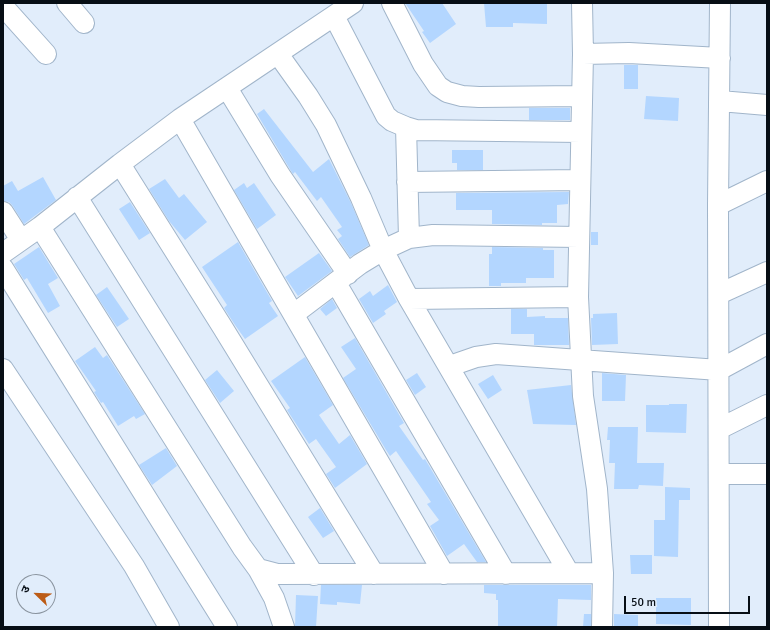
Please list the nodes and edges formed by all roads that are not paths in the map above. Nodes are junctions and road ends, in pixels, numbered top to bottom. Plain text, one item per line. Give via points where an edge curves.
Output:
1 (68, 3) edge
2 (353, 3) edge
3 (392, 3) edge
4 (582, 3) edge
5 (720, 3) edge
6 (3, 6) edge
7 (334, 16) junction
8 (84, 23) dead end
9 (46, 54) dead end
10 (278, 54) junction
11 (582, 54) junction
12 (720, 58) junction
13 (227, 88) junction
14 (581, 96) junction
15 (720, 101) junction
16 (767, 105) edge
17 (180, 119) junction
18 (406, 127) junction
19 (580, 132) junction
20 (120, 164) junction
21 (580, 180) junction
22 (767, 181) edge
23 (407, 182) junction
24 (77, 198) junction
25 (718, 205) junction
26 (3, 212) edge
27 (40, 227) junction
28 (579, 237) junction
29 (409, 238) junction
30 (21, 240) junction
31 (383, 250) junction
32 (3, 253) edge
33 (3, 268) edge
34 (767, 272) edge
35 (342, 279) junction
36 (718, 294) junction
37 (578, 297) junction
38 (409, 299) junction
39 (294, 314) junction
40 (767, 344) edge
41 (581, 361) junction
42 (450, 366) junction
43 (3, 369) edge
44 (719, 370) junction
45 (767, 405) edge
46 (719, 429) junction
47 (719, 474) junction
48 (767, 474) edge
49 (258, 569) junction
50 (569, 573) junction
51 (603, 573) junction
52 (374, 574) junction
53 (444, 574) junction
54 (506, 574) junction
55 (314, 575) junction
56 (169, 627) edge
57 (227, 627) edge
58 (284, 627) edge
59 (602, 627) edge
60 (719, 627) edge

1 - 8 street
2 - 7 street
3 - 14 street via 423,64 438,86 448,92 479,97
4 - 11 street
5 - 12 street
6 - 9 street
7 - 10 street
7 - 18 street via 386,116
10 - 13 street
10 - 31 street via 326,125
11 - 12 street via 629,53
11 - 14 street
12 - 15 street
13 - 17 street
13 - 35 street via 309,219
14 - 19 street
15 - 16 street
15 - 25 street
17 - 20 street
17 - 39 street
18 - 19 street via 416,130
18 - 23 street
19 - 21 street
20 - 24 street
20 - 52 street
21 - 23 street
21 - 28 street
22 - 25 street
23 - 29 street
24 - 27 street
24 - 55 street
25 - 36 street
26 - 30 street
27 - 30 street
27 - 49 street
28 - 29 street via 433,235
28 - 37 street
29 - 31 street
30 - 32 street
31 - 35 street
31 - 38 street
33 - 57 street
34 - 36 street
35 - 39 street
35 - 54 street
36 - 44 street
37 - 38 street
37 - 41 street
38 - 42 street
39 - 53 street
40 - 44 street
41 - 42 street via 496,354 476,357
41 - 44 street
41 - 51 street via 583,396 597,489
42 - 50 street
43 - 56 street via 134,566
44 - 46 street
45 - 46 street
46 - 47 street
47 - 48 street
47 - 60 street
49 - 55 street via 277,574
49 - 58 street via 274,598
50 - 51 street
50 - 54 street
51 - 59 street
52 - 53 street
52 - 55 street
53 - 54 street

